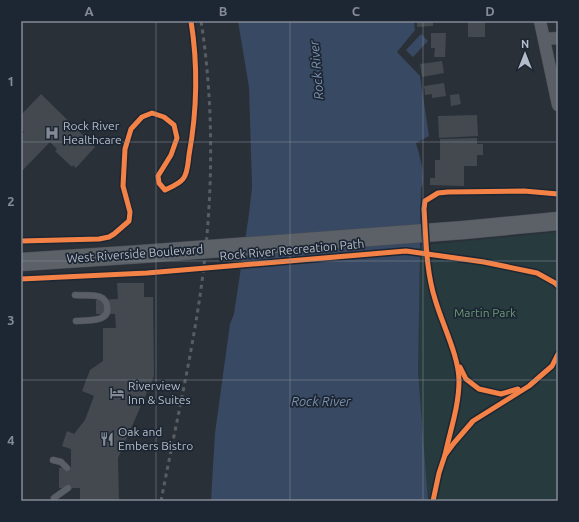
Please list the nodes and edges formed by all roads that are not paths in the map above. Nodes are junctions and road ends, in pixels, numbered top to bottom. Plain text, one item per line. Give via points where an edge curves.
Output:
1 (540, 21) edge
2 (545, 38) junction
3 (558, 38) edge
4 (558, 106) edge
5 (558, 222) edge
6 (21, 262) edge
7 (75, 295) dead end
8 (76, 320) dead end
9 (53, 460) dead end
10 (67, 468) dead end
11 (68, 488) dead end
12 (54, 498) dead end

1 - 2 street
2 - 3 street
2 - 4 street
5 - 6 main road, West Riverside Boulevard, bridge
7 - 8 lane via 100,296 108,307 107,314 102,318
9 - 10 lane via 61,462
11 - 12 lane

